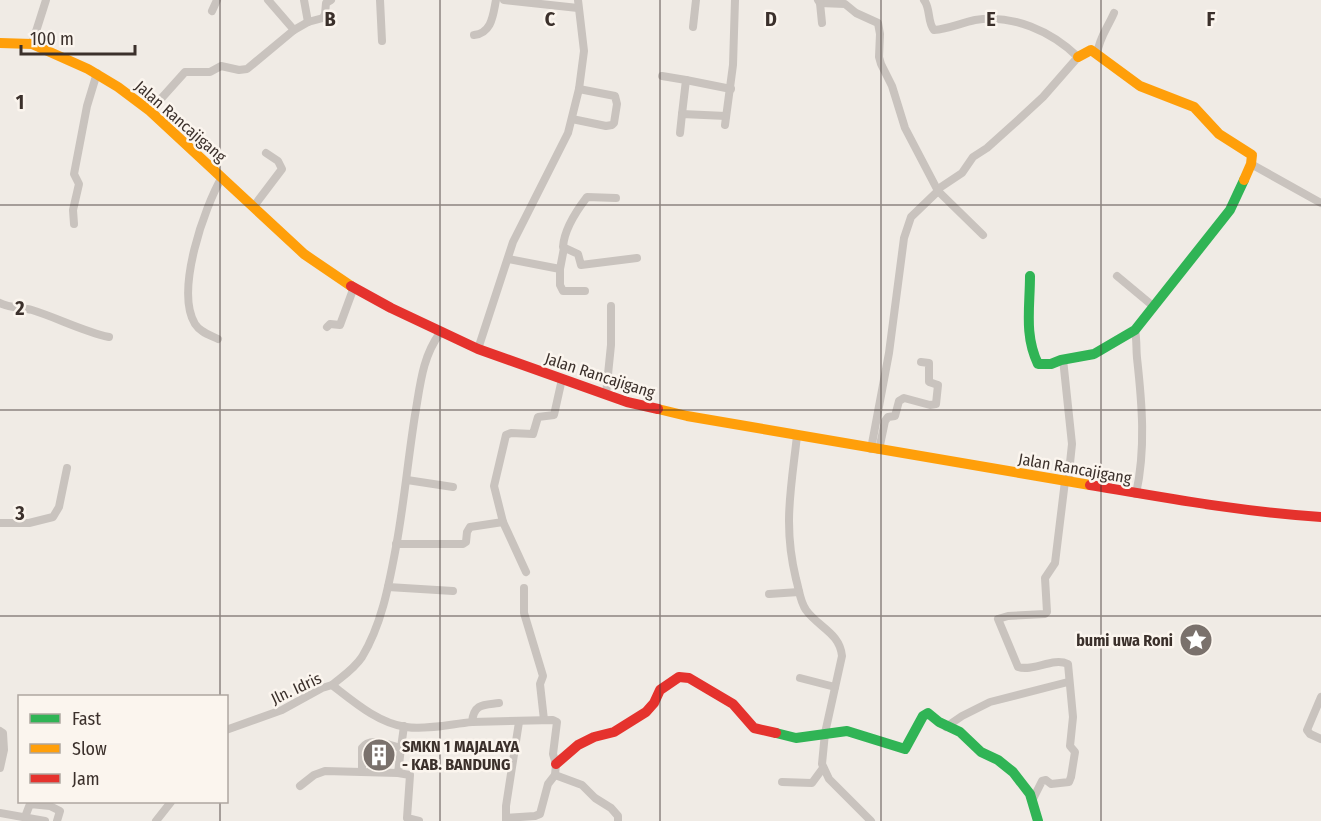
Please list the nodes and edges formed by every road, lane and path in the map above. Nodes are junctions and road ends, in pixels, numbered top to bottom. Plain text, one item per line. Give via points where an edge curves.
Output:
1 (46, 0) edge
2 (217, 0) edge
3 (268, 0) edge
4 (304, 0) edge
5 (331, 0) edge
6 (381, 0) edge
7 (496, 0) edge
8 (504, 0) edge
9 (696, 0) edge
10 (735, 0) edge
11 (924, 0) edge
12 (819, 2) edge
13 (578, 4) edge
14 (212, 11) dead end
15 (1114, 13) dead end
16 (308, 22) junction
17 (822, 23) dead end
18 (693, 27) dead end
19 (294, 30) junction
20 (474, 35) dead end
21 (382, 41) dead end
22 (0, 43) edge
23 (32, 45) junction
24 (1097, 54) junction
25 (1078, 57) junction
26 (97, 74) junction
27 (662, 76) dead end
28 (686, 80) junction
29 (579, 89) junction
30 (731, 89) junction
31 (150, 111) junction
32 (682, 114) junction
33 (572, 119) junction
34 (680, 133) dead end
35 (266, 153) dead end
36 (1251, 164) junction
37 (222, 177) junction
38 (938, 190) junction
39 (616, 198) dead end
40 (1321, 203) edge
41 (254, 206) junction
42 (74, 224) dead end
43 (983, 235) dead end
44 (564, 248) junction
45 (637, 258) dead end
46 (508, 259) junction
47 (560, 269) junction
48 (1030, 276) dead end
49 (1117, 276) dead end
50 (354, 288) junction
51 (585, 291) dead end
52 (0, 303) edge
53 (611, 306) dead end
54 (1153, 306) junction
55 (327, 327) dead end
56 (1135, 330) junction
57 (440, 333) junction
58 (109, 337) dead end
59 (218, 339) dead end
60 (478, 349) junction
61 (1063, 359) junction
62 (921, 362) dead end
63 (562, 379) junction
64 (606, 394) junction
65 (797, 436) junction
66 (875, 449) junction
67 (67, 468) dead end
68 (407, 480) junction
69 (1066, 482) junction
70 (453, 487) dead end
71 (1136, 494) junction
72 (1321, 517) edge
73 (503, 522) junction
74 (0, 523) edge
75 (396, 544) junction
76 (526, 572) dead end
77 (388, 587) junction
78 (524, 588) dead end
79 (453, 591) dead end
80 (800, 592) junction
81 (769, 594) dead end
82 (800, 678) dead end
83 (1068, 682) junction
84 (332, 685) junction
85 (835, 687) junction
86 (1321, 697) edge
87 (500, 703) dead end
88 (544, 720) junction
89 (472, 722) junction
90 (519, 722) junction
91 (404, 726) junction
92 (946, 727) junction
93 (228, 729) edge
94 (0, 730) edge
95 (825, 733) junction
96 (1321, 739) edge
97 (401, 748) junction
98 (0, 768) edge
99 (823, 768) junction
100 (555, 770) junction
101 (362, 772) junction
102 (398, 773) junction
103 (782, 782) dead end
104 (300, 786) dead end
105 (1033, 799) junction
106 (170, 803) edge
107 (0, 813) edge
108 (25, 817) junction
109 (506, 819) edge
110 (45, 821) edge
111 (57, 821) edge
112 (156, 821) edge
113 (419, 821) edge
114 (618, 821) edge
115 (871, 821) edge
116 (1038, 821) edge

1 - 23 street
2 - 14 street
3 - 19 street
4 - 16 street
5 - 16 street via 326,3 323,18
6 - 21 street
7 - 20 street via 488,28
8 - 13 street
9 - 18 street
10 - 30 street
11 - 25 street via 934,30 975,21 1008,21 1049,34
12 - 17 street
12 - 38 street via 845,4 878,23 880,60 908,135
13 - 29 street via 584,51
15 - 24 street
16 - 19 street
19 - 31 street via 247,69 221,66 210,72 185,72
22 - 23 main road, Jalan Rancajigang
23 - 26 main road, Jalan Rancajigang
24 - 25 main road via 1090,50
24 - 36 main road via 1146,89 1194,107 1219,134 1252,155
25 - 38 street via 1016,122
26 - 31 main road, Jalan Rancajigang
26 - 42 street via 74,174 79,184
27 - 28 street
28 - 30 street
28 - 32 street
29 - 33 street
29 - 33 street via 615,96 614,123 606,126
30 - 32 street via 726,120
31 - 37 main road, Jalan Rancajigang
32 - 34 street
33 - 46 street
35 - 41 street via 282,169
36 - 40 street
36 - 54 main road via 1230,210
37 - 41 main road, Jalan Rancajigang
37 - 59 street via 195,244 188,292 196,326
38 - 43 street
38 - 66 street via 911,217 904,238
39 - 44 street via 587,197 572,220
41 - 50 main road, Jalan Rancajigang via 304,254
44 - 45 street via 578,254 581,265
44 - 47 street
46 - 47 street
46 - 60 street
47 - 51 street via 563,291
48 - 61 main road via 1027,311 1035,359 1040,365
49 - 54 street
50 - 55 street via 340,325
50 - 57 main road, Jalan Rancajigang
52 - 58 street via 30,309
53 - 64 street
54 - 56 main road
56 - 61 main road via 1094,354
56 - 71 street via 1143,433
57 - 60 main road, Jalan Rancajigang
57 - 68 street via 428,354 420,382
60 - 63 main road, Jalan Rancajigang
61 - 69 street via 1072,444
62 - 66 street via 929,363 929,382 938,385 936,404 904,398 899,401 895,416 885,421
63 - 64 main road, Jalan Rancajigang
63 - 73 street via 554,415 538,417 532,434 506,435 494,489
64 - 65 main road, Jalan Rancajigang via 687,416
65 - 66 main road, Jalan Rancajigang
65 - 80 street via 788,536
66 - 69 main road, Jalan Rancajigang
67 - 74 street via 59,507 53,517 29,523
68 - 70 street
68 - 75 street
69 - 71 main road, Jalan Rancajigang
69 - 83 street via 1056,560 1045,578 1047,613 998,620 1018,667 1065,662
71 - 72 main road, Jalan Rancajigang via 1264,513
73 - 75 street via 470,527 463,544
73 - 76 street
75 - 77 street
77 - 79 street
77 - 84 street via 362,656
78 - 88 street via 524,613 543,676 540,684
80 - 81 street
80 - 85 street via 806,610 829,631 842,653
82 - 85 street
83 - 92 street via 990,702
83 - 105 street via 1073,717 1070,746 1075,752 1071,777 1069,782 1042,781
84 - 91 street, Jln. Idris via 376,717
84 - 93 street, Jln. Idris via 282,710
85 - 95 street
86 - 96 street via 1307,730
87 - 89 street via 477,708
88 - 90 street, Jln. Idris
88 - 100 street via 557,722
89 - 90 street, Jln. Idris
89 - 91 street, Jln. Idris
90 - 109 street
91 - 97 street
92 - 95 main road via 925,714 905,749 847,731
92 - 105 main road via 957,730 980,751 1008,768
94 - 98 street via 5,743
95 - 99 street
95 - 100 main road via 792,738 752,728 733,704 689,678 679,677 660,690 646,712 614,732 586,740
97 - 101 street via 367,742 362,748
97 - 102 street
99 - 103 street via 812,783
99 - 115 street
100 - 109 street via 538,815
100 - 114 street via 611,808
101 - 102 street
101 - 104 street via 319,772
102 - 113 street via 410,775 407,818
105 - 116 main road
106 - 112 street
107 - 108 street
108 - 110 street
108 - 111 street via 30,804 50,806 60,811

